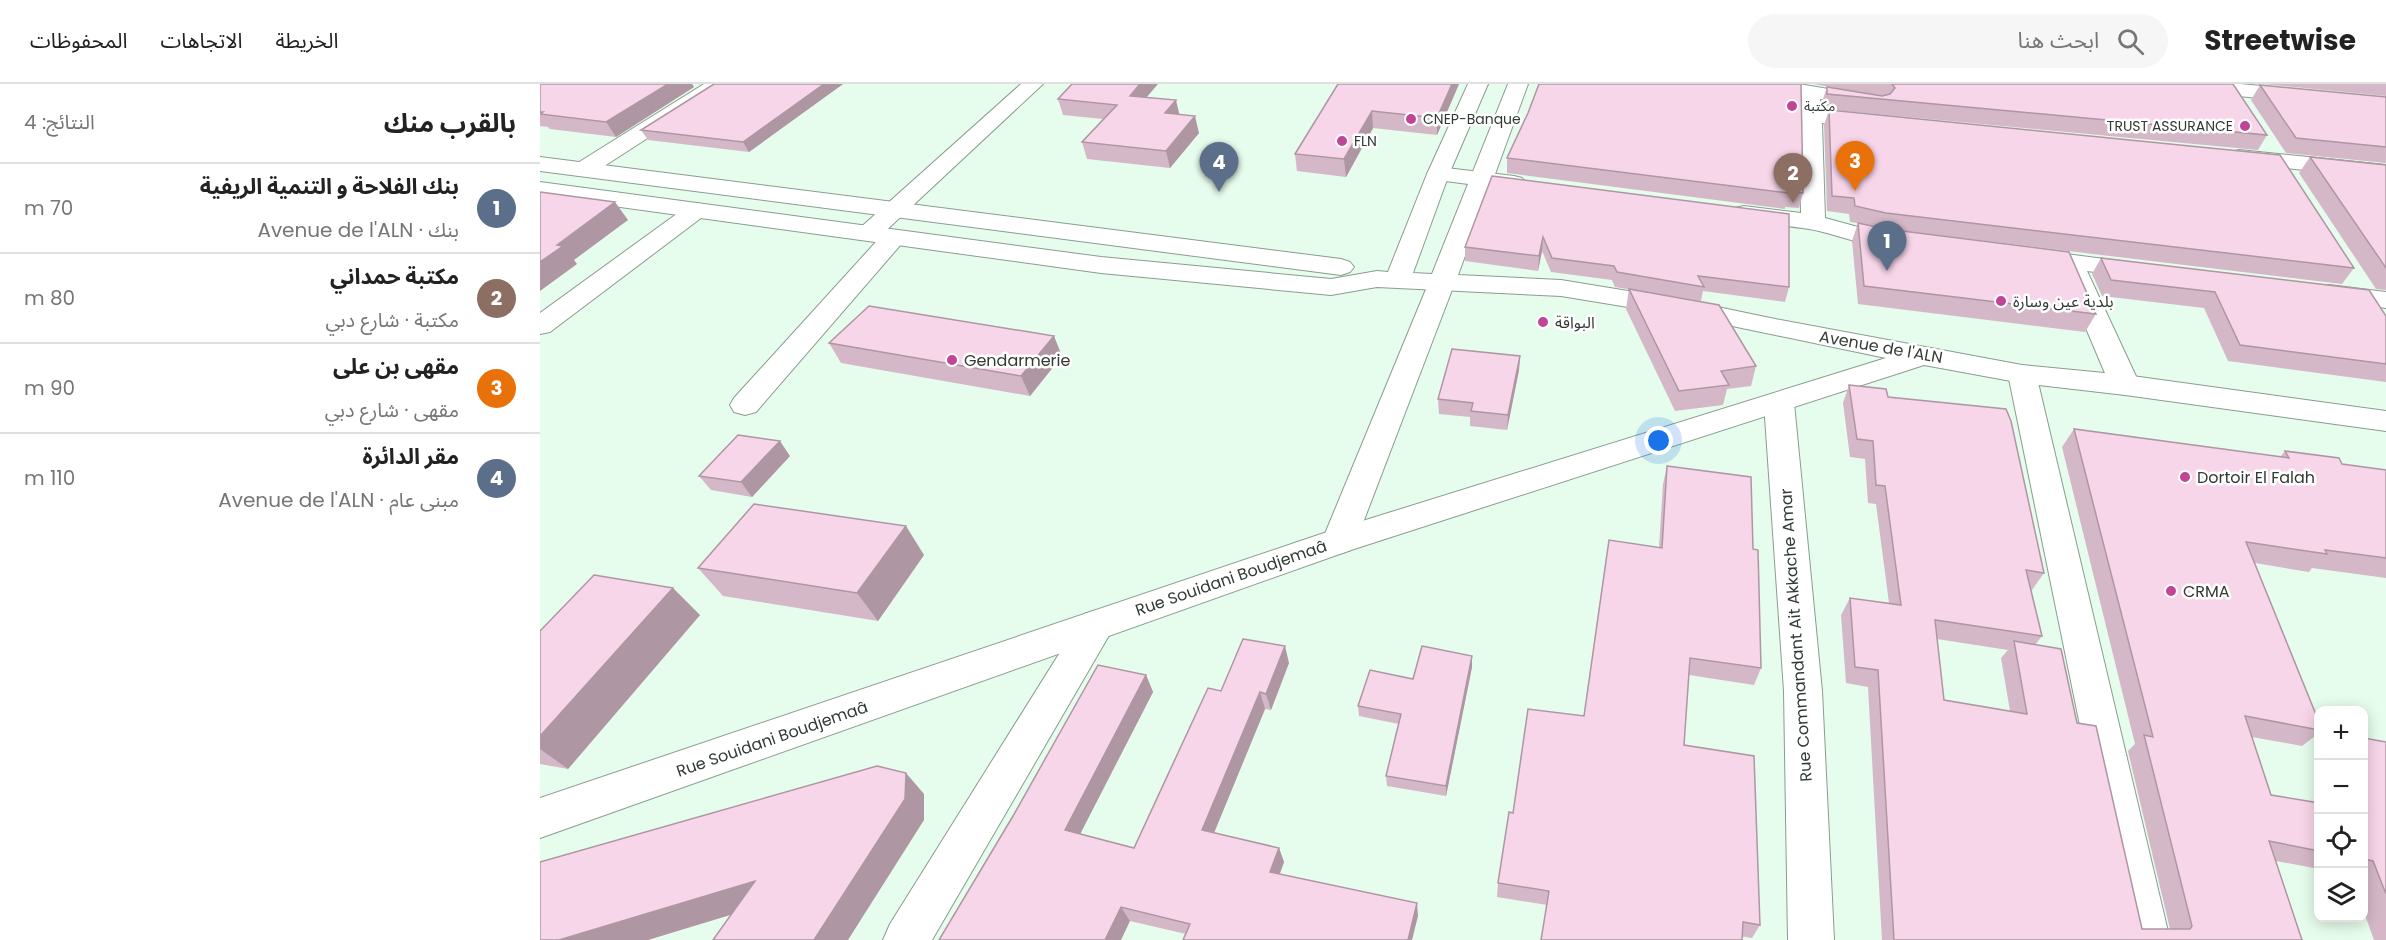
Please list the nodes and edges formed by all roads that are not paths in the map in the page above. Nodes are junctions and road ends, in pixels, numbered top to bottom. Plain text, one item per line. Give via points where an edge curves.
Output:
1 (718, 84) edge
2 (1033, 84) edge
3 (1478, 84) edge
4 (1518, 84) edge
5 (1737, 84) edge
6 (2175, 84) edge
7 (1808, 87) edge
8 (2229, 87) edge
9 (2386, 104) edge
10 (1811, 116) junction
11 (2218, 155) edge
12 (540, 164) edge
13 (584, 169) junction
14 (2284, 170) junction
15 (2386, 172) edge
16 (1438, 174) junction
17 (1482, 179) junction
18 (1541, 186) edge
19 (540, 189) edge
20 (893, 209) junction
21 (697, 210) junction
22 (1718, 210) edge
23 (1813, 222) junction
24 (882, 235) junction
25 (1120, 240) junction
26 (1925, 244) edge
27 (2002, 254) edge
28 (2071, 262) junction
29 (1101, 265) junction
30 (2165, 273) edge
31 (1388, 279) junction
32 (1442, 282) junction
33 (2306, 290) edge
34 (2371, 299) edge
35 (540, 326) edge
36 (1927, 355) junction
37 (2022, 374) junction
38 (2125, 385) junction
39 (1779, 403) junction
40 (745, 405) dead end
41 (2386, 421) edge
42 (1339, 541) junction
43 (1097, 625) junction
44 (540, 818) edge
45 (906, 940) edge
46 (1811, 940) edge
47 (2147, 940) edge

1 - 13 main road
2 - 20 main road
3 - 16 main road
4 - 17 main road
5 - 7 main road
6 - 8 main road
7 - 10 main road
7 - 10 main road via 1891,115
8 - 9 main road
8 - 14 main road
10 - 23 main road
11 - 14 main road
12 - 13 main road
13 - 20 main road
14 - 15 main road
16 - 17 main road
16 - 31 main road
17 - 18 main road
17 - 32 main road
19 - 21 main road
20 - 24 main road
20 - 25 main road
21 - 24 main road
21 - 35 main road
22 - 23 main road
23 - 26 main road via 1856,234
24 - 29 main road
24 - 40 main road
25 - 29 main road
25 - 31 main road via 1338,266
27 - 28 main road
28 - 30 main road
28 - 38 main road
29 - 31 main road via 1331,287
31 - 32 main road, Avenue de l'ALN
32 - 36 main road, Avenue de l'ALN via 1561,288 1616,296
32 - 42 main road
33 - 34 main road
36 - 37 main road, Avenue de l'ALN
36 - 39 main road, Rue Souidani Boudjemaâ
37 - 38 main road, Avenue de l'ALN
37 - 47 main road
38 - 41 main road, Avenue de l'ALN
39 - 42 main road, Rue Souidani Boudjemaâ
39 - 46 main road, Rue Commandant Ait Akkache Amar via 1803,691
42 - 43 main road, Rue Souidani Boudjemaâ
43 - 44 main road, Rue Souidani Boudjemaâ
43 - 45 main road

